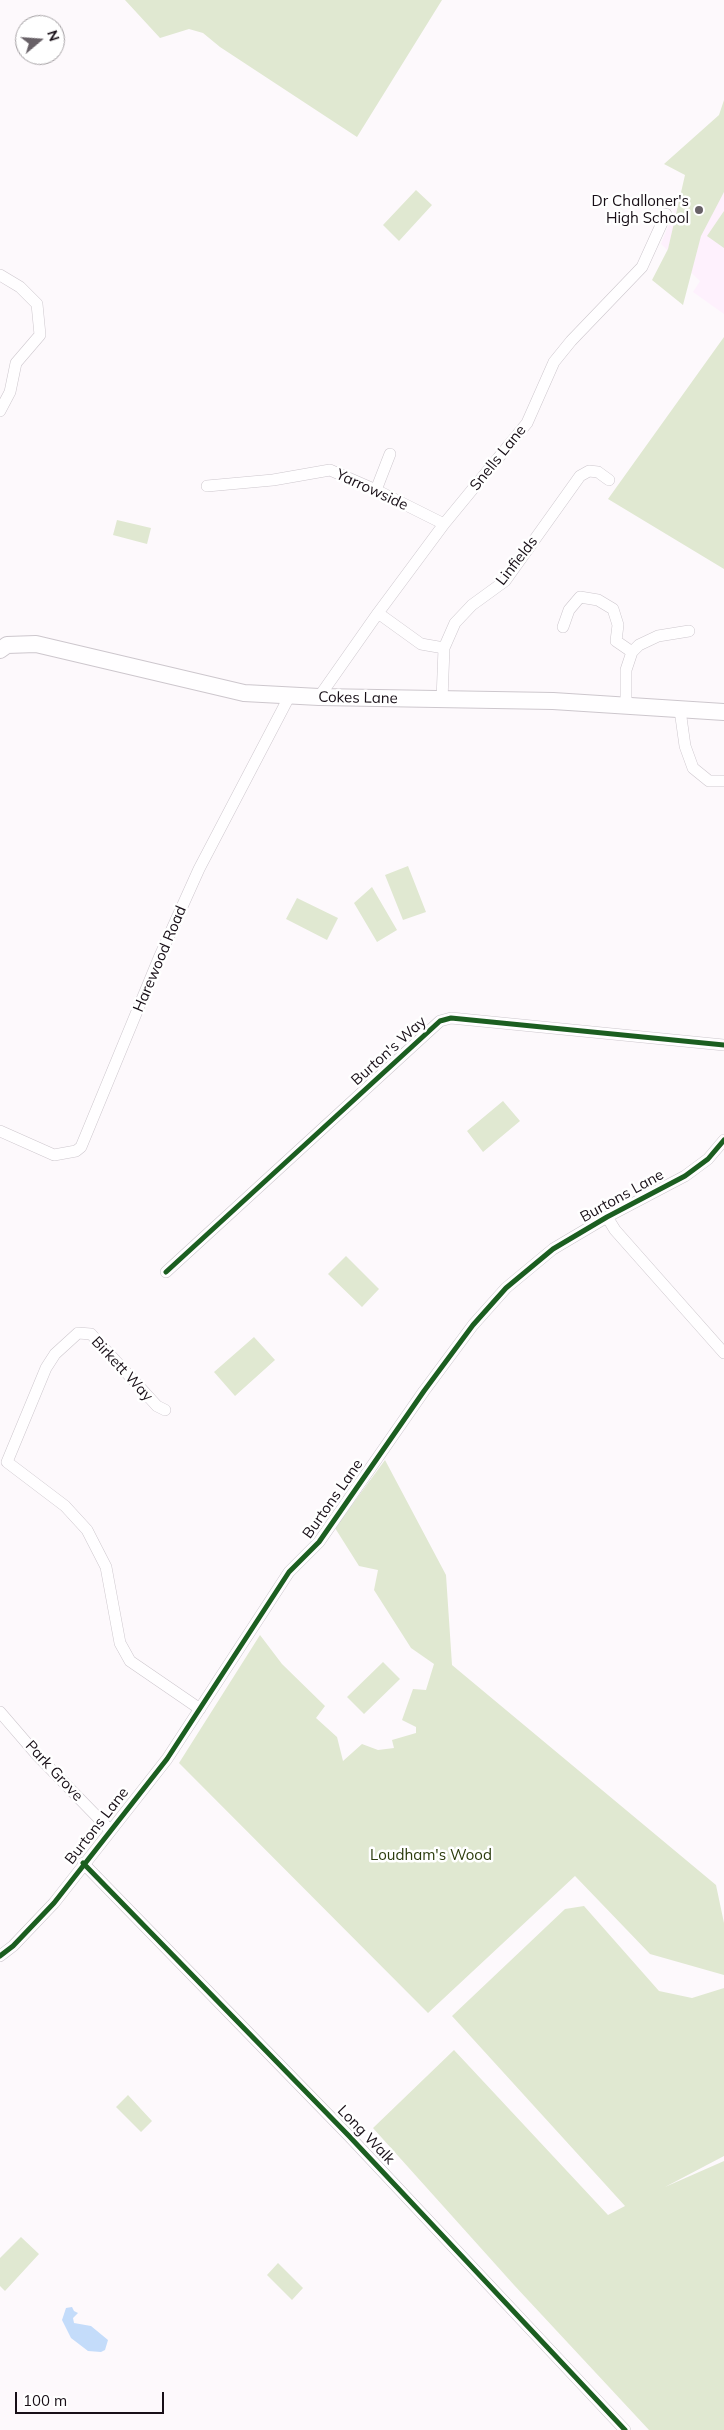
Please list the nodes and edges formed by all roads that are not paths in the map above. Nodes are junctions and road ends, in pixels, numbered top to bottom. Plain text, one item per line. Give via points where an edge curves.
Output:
1 (666, 214) dead end
2 (0, 275) edge
3 (0, 412) edge
4 (390, 454) dead end
5 (609, 480) dead end
6 (207, 486) dead end
7 (376, 490) junction
8 (444, 524) junction
9 (378, 613) junction
10 (563, 627) dead end
11 (689, 631) dead end
12 (444, 648) junction
13 (0, 650) edge
14 (632, 652) junction
15 (289, 697) junction
16 (318, 698) junction
17 (442, 700) junction
18 (626, 707) junction
19 (680, 710) junction
20 (724, 712) edge
21 (724, 781) edge
22 (724, 1045) edge
23 (0, 1131) edge
24 (724, 1140) edge
25 (607, 1217) junction
26 (166, 1272) dead end
27 (724, 1353) edge
28 (165, 1410) dead end
29 (4, 1463) edge
30 (200, 1709) junction
31 (0, 1712) edge
32 (109, 1829) junction
33 (83, 1863) junction
34 (0, 1956) edge
35 (625, 2430) edge

1 - 8 street, Snells Lane via 642,267 554,362 527,423
2 - 3 street via 20,287 37,304 40,334 16,364 10,392
4 - 7 street
5 - 12 street, Linfields via 598,472 580,476 505,581 472,605 455,623
6 - 7 street, Yarrowside via 273,480 330,470
7 - 8 street, Yarrowside
8 - 9 street, Snells Lane
9 - 12 street via 421,644
9 - 16 street, Snells Lane
10 - 14 street via 569,610 580,597 598,600 614,609 618,626 616,642
11 - 14 street via 658,636
12 - 17 street, Linfields
13 - 15 main road, Cokes Lane via 7,646 36,644 244,694
14 - 18 street via 626,670
15 - 16 main road, Cokes Lane
15 - 23 street, Harewood Road via 199,868 81,1148 54,1155
16 - 17 main road, Cokes Lane
17 - 18 main road, Cokes Lane via 553,701
18 - 19 main road, Cokes Lane
19 - 20 main road, Cokes Lane
19 - 21 street via 685,746 693,768 709,780
22 - 26 street, Burton's Way via 451,1018 440,1021
24 - 25 street, Burtons Lane via 708,1160 685,1176
25 - 27 street
25 - 30 street, Burtons Lane via 553,1249 506,1288 473,1325 329,1529 289,1572
28 - 29 street, Birkett Way via 157,1406 91,1334 78,1333 46,1368
29 - 30 street, Birkett Way via 65,1506 86,1530 106,1568 120,1644 130,1661
30 - 32 street, Burtons Lane via 167,1759
31 - 32 street, Park Grove
32 - 33 street, Burtons Lane
33 - 34 street, Burtons Lane via 54,1903
33 - 35 street, Long Walk via 349,2136

